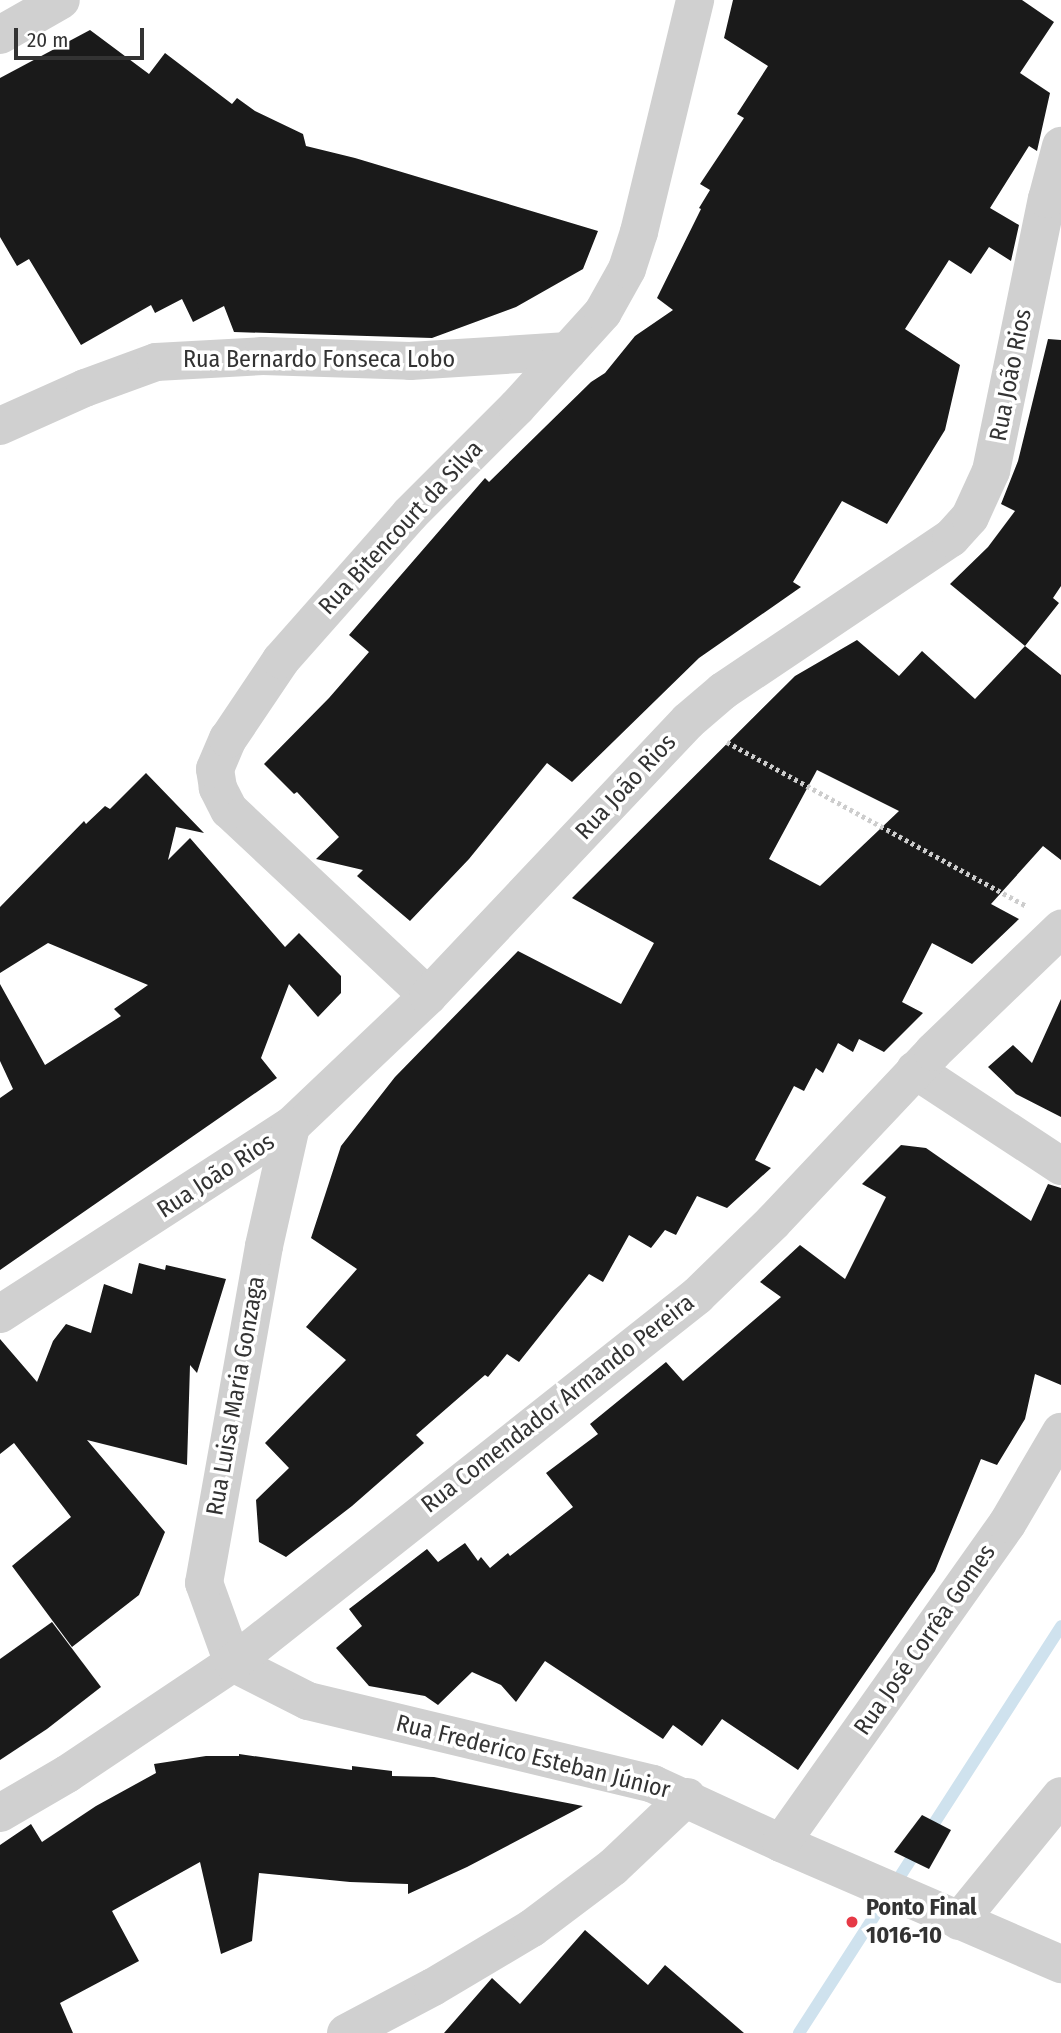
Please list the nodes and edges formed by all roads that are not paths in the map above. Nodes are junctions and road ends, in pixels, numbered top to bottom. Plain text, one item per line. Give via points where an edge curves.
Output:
1 (61, 0) edge
2 (695, 0) edge
3 (0, 35) edge
4 (1061, 146) edge
5 (568, 351) junction
6 (0, 426) edge
7 (1049, 920) edge
8 (428, 996) junction
9 (915, 1070) junction
10 (292, 1126) junction
11 (1061, 1166) edge
12 (0, 1314) edge
13 (1061, 1432) edge
14 (233, 1663) junction
15 (1061, 1796) edge
16 (687, 1797) junction
17 (0, 1813) edge
18 (781, 1843) junction
19 (959, 1920) junction
20 (1061, 1964) edge
21 (346, 2033) edge

1 - 3 street
2 - 5 street, Rua Bitencourt da Silva via 632,254 603,312
4 - 8 street, Rua João Rios via 991,471 970,517 951,538 723,691 688,721
5 - 6 street, Rua Bernardo Fonseca Lobo via 410,361 263,356 156,362 85,387
5 - 8 street, Rua Bitencourt da Silva via 410,514 281,660 228,739 215,769 229,810
7 - 9 street, Rua Comendador Armando Pereira
8 - 10 street, Rua João Rios
9 - 11 street
9 - 14 street, Rua Comendador Armando Pereira via 697,1296
10 - 12 street, Rua João Rios
10 - 14 street, Rua Luisa Maria Gonzaga via 261,1259 204,1583
13 - 18 street, Rua José Corrêa Gomes via 1007,1524
14 - 16 street, Rua Frederico Esteban Júnior via 309,1701 653,1784
14 - 17 street, Rua Comendador Armando Pereira
15 - 19 street
16 - 18 street, Rua Frederico Esteban Júnior
16 - 21 street via 613,1867 533,1928
18 - 19 street, Rua Frederico Esteban Júnior
19 - 20 street, Rua Frederico Esteban Júnior

